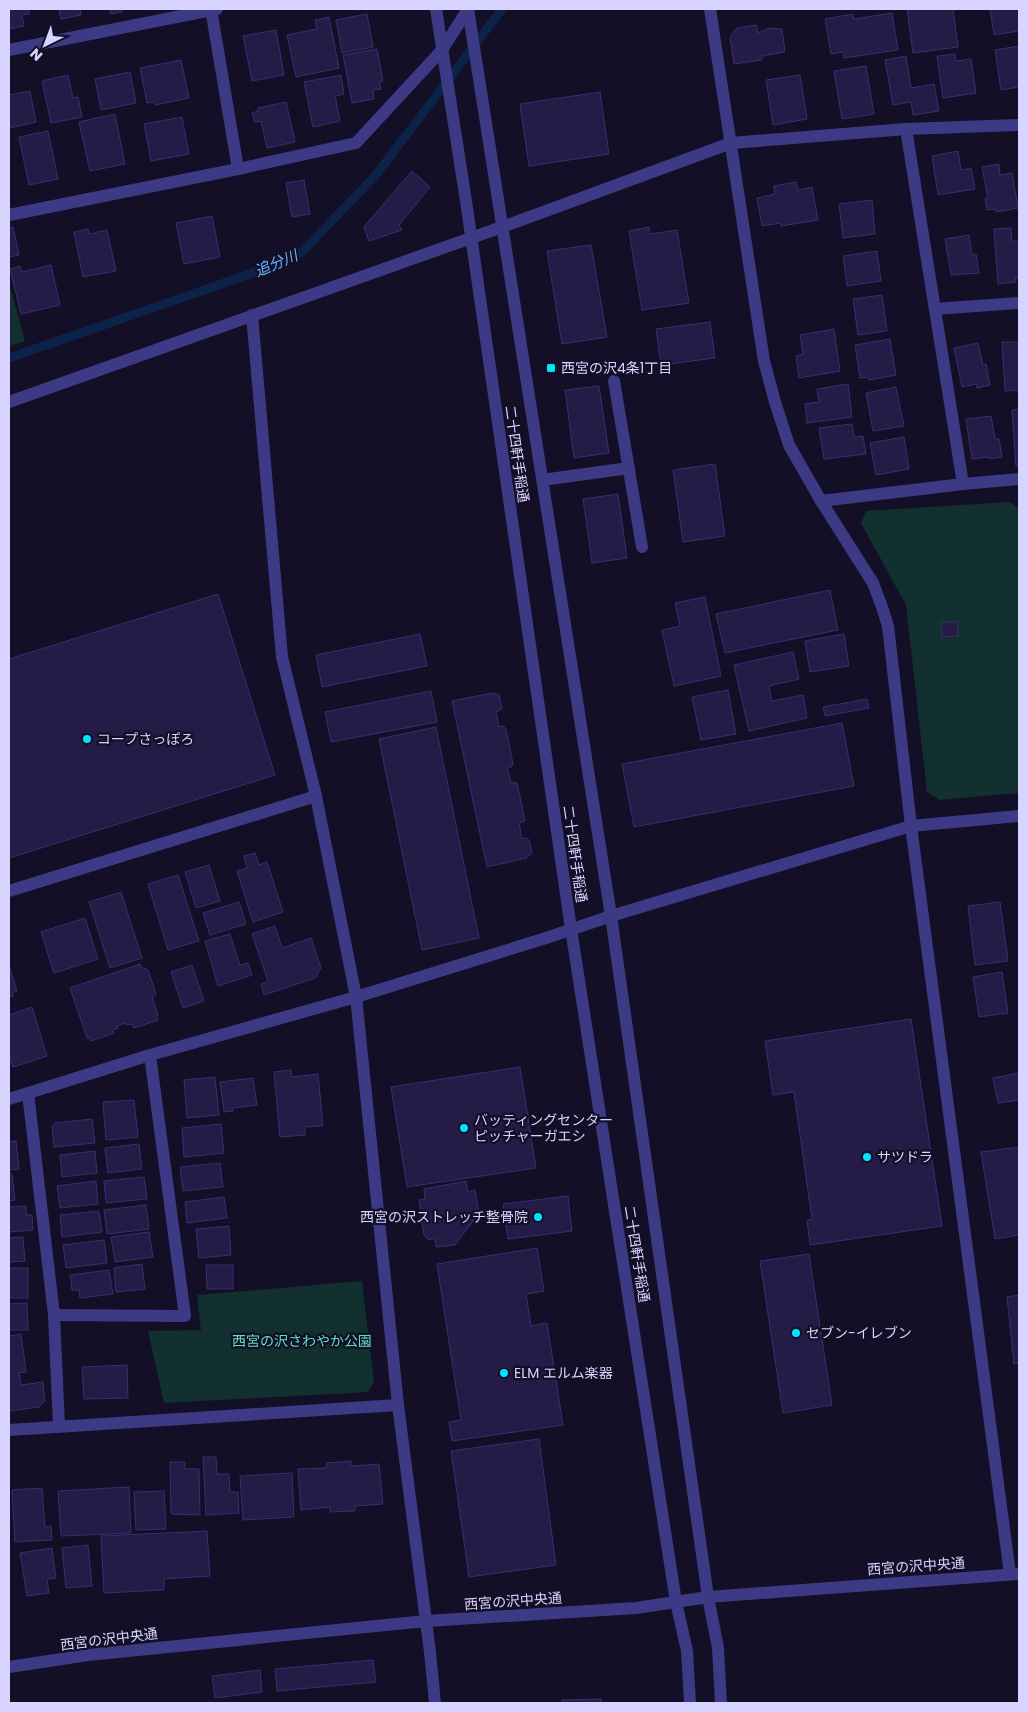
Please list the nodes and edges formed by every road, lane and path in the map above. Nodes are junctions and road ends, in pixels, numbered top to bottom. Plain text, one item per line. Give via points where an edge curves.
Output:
1 (213, 9) edge
2 (436, 9) edge
3 (710, 9) edge
4 (468, 13) edge
5 (9, 50) edge
6 (442, 56) junction
7 (1019, 125) edge
8 (906, 129) junction
9 (731, 143) junction
10 (238, 169) junction
11 (9, 215) edge
12 (502, 227) junction
13 (471, 238) junction
14 (1019, 303) edge
15 (935, 309) junction
16 (252, 315) junction
17 (614, 381) dead end
18 (9, 402) edge
19 (628, 468) junction
20 (1019, 479) edge
21 (542, 480) junction
22 (963, 484) junction
23 (821, 500) junction
24 (642, 547) dead end
25 (316, 796) junction
26 (1019, 816) edge
27 (911, 826) junction
28 (9, 891) edge
29 (611, 916) junction
30 (571, 929) junction
31 (356, 997) junction
32 (150, 1055) junction
33 (28, 1093) junction
34 (9, 1099) edge
35 (54, 1315) junction
36 (398, 1405) junction
37 (59, 1426) junction
38 (9, 1430) edge
39 (1015, 1574) edge
40 (708, 1596) junction
41 (676, 1602) junction
42 (426, 1621) junction
43 (9, 1667) edge
44 (435, 1703) edge
45 (690, 1703) edge
46 (721, 1703) edge

1 - 5 street
1 - 10 street
2 - 6 street, 二十四軒手稲通
3 - 9 street
4 - 6 street
4 - 12 street, 二十四軒手稲通
6 - 10 street via 356,143
6 - 13 street, 二十四軒手稲通
7 - 8 street
8 - 9 street
8 - 15 street
9 - 12 street
9 - 23 street via 764,361 774,402 789,445
10 - 11 street
12 - 13 street
12 - 21 street, 二十四軒手稲通
13 - 16 street
13 - 30 street, 二十四軒手稲通
14 - 15 street
15 - 22 street
16 - 18 street
16 - 25 street via 282,657
17 - 19 street
19 - 21 street
19 - 24 street
20 - 22 street
21 - 29 street, 二十四軒手稲通
22 - 23 street
23 - 27 street via 873,583 888,626
25 - 28 street
25 - 31 street
26 - 27 street
27 - 29 street
27 - 39 street
29 - 30 street
29 - 40 street, 二十四軒手稲通
30 - 31 street
30 - 41 street, 二十四軒手稲通
31 - 32 street
31 - 36 street
32 - 33 street
32 - 35 street via 185,1316
33 - 34 street
33 - 35 street
35 - 37 street
36 - 37 street
36 - 42 street
37 - 38 street
39 - 40 street, 西宮の沢中央通
40 - 41 street, 西宮の沢中央通
40 - 46 street, 二十四軒手稲通 via 718,1648
41 - 42 street, 西宮の沢中央通 via 636,1608
41 - 45 street, 二十四軒手稲通 via 686,1651
42 - 43 street, 西宮の沢中央通 via 88,1655
42 - 44 street

